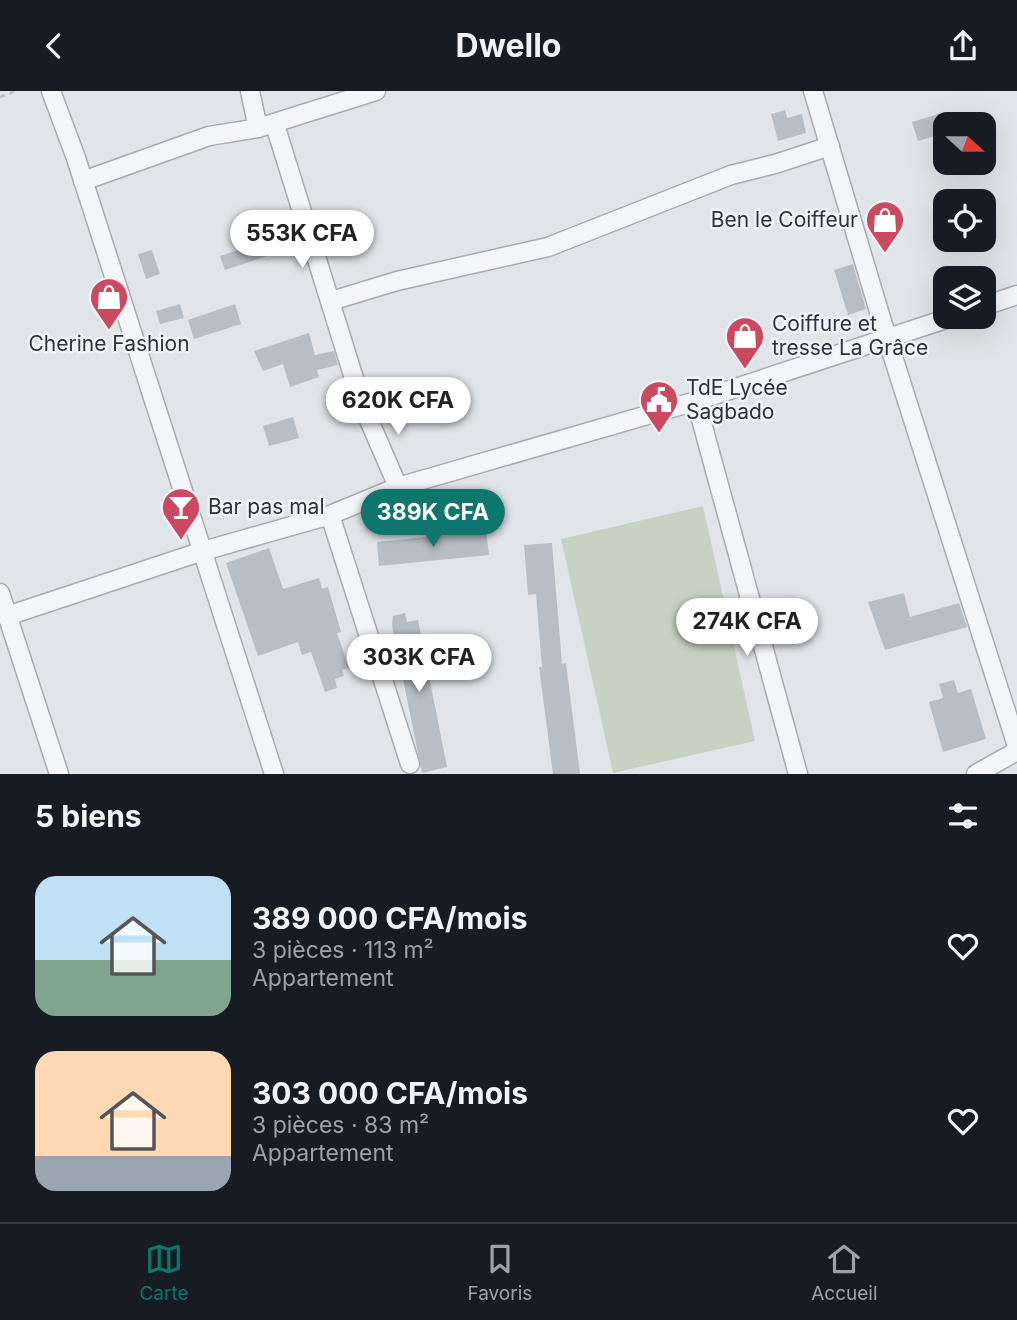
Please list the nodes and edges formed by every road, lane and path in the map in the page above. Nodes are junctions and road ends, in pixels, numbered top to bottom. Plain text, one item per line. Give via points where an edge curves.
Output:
1 (16, 91) edge
2 (51, 91) edge
3 (250, 91) edge
4 (376, 91) edge
5 (813, 91) edge
6 (0, 97) edge
7 (267, 127) junction
8 (830, 146) junction
9 (83, 181) junction
10 (1017, 295) edge
11 (331, 301) junction
12 (996, 302) edge
13 (933, 323) edge
14 (887, 338) junction
15 (696, 401) junction
16 (398, 487) junction
17 (330, 515) junction
18 (203, 551) junction
19 (0, 593) edge
20 (7, 616) junction
21 (1017, 749) edge
22 (410, 764) dead end
23 (59, 774) edge
24 (274, 774) edge
25 (798, 774) edge
26 (976, 774) edge

1 - 6 path
2 - 9 street
3 - 7 street
4 - 7 street
5 - 8 street
7 - 9 street via 209,136
7 - 11 street
8 - 11 street via 730,174 548,247
8 - 14 street
9 - 18 street
10 - 12 street
11 - 16 street via 362,404
13 - 14 street
14 - 15 street
14 - 21 street
15 - 16 street
15 - 25 street
16 - 17 street
17 - 18 street
17 - 22 street
18 - 20 street
18 - 24 street
19 - 20 street
20 - 23 street
21 - 26 street

